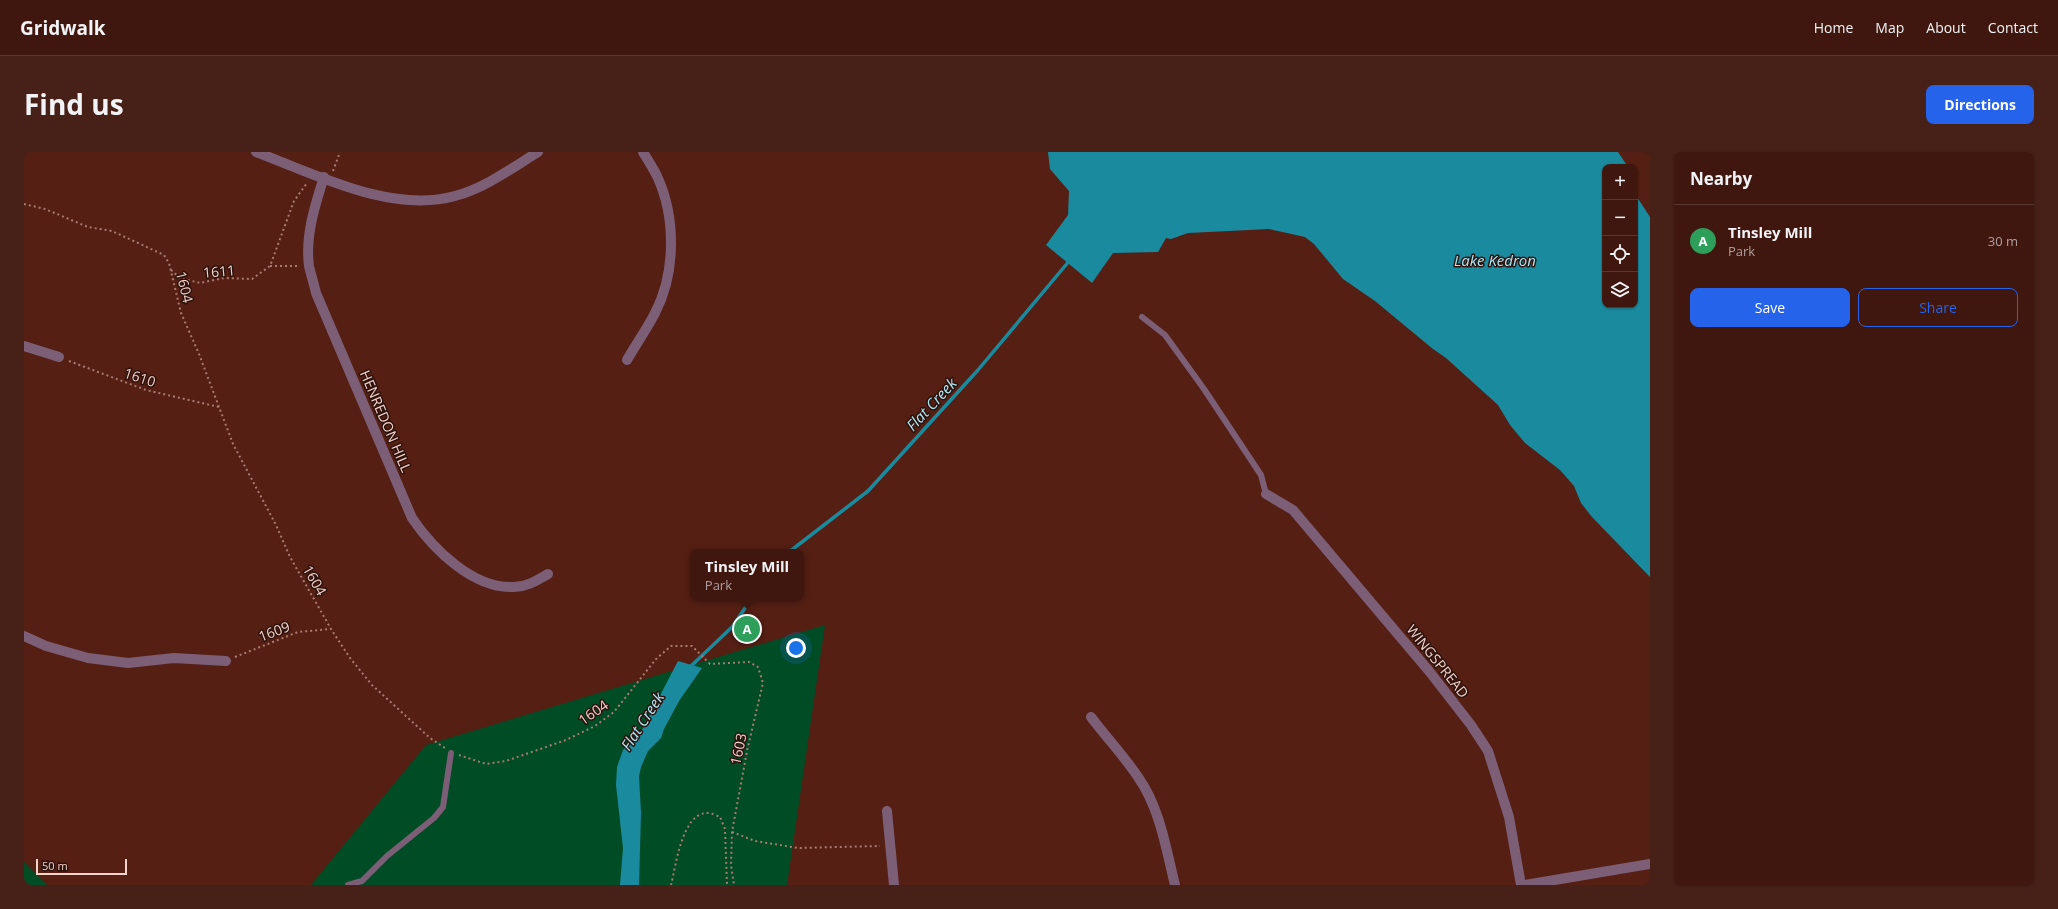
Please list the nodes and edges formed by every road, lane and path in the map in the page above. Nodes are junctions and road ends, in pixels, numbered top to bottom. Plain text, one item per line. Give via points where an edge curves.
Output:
1 (256, 152) edge
2 (340, 152) edge
3 (538, 152) edge
4 (643, 152) edge
5 (310, 172) junction
6 (327, 178) junction
7 (24, 204) edge
8 (270, 266) junction
9 (309, 266) junction
10 (170, 269) junction
11 (1142, 317) dead end
12 (24, 346) edge
13 (59, 357) joint
14 (627, 360) dead end
15 (219, 407) junction
16 (1266, 494) joint
17 (548, 574) dead end
18 (331, 629) junction
19 (24, 636) edge
20 (226, 661) joint
21 (710, 664) joint
22 (1091, 716) dead end
23 (451, 753) junction
24 (887, 811) dead end
25 (732, 832) junction
26 (890, 846) junction
27 (1650, 864) edge
28 (348, 885) edge
29 (671, 885) edge
30 (727, 885) edge
31 (734, 885) edge
32 (894, 885) edge
33 (1175, 885) edge
34 (1521, 885) edge
35 (1525, 885) edge

1 - 5 street
2 - 6 path
3 - 6 street via 488,183 455,196 436,200 392,199 373,195
4 - 14 street via 657,176 664,196 671,249 666,285 660,302
5 - 6 street
5 - 8 path via 307,182 294,201
6 - 9 street, HENREDON HILL via 311,226
7 - 10 path, 1604 via 45,209 88,227 112,231 164,255
8 - 9 path
8 - 10 path, 1611 via 252,279 224,278 200,283 180,278
9 - 17 street, HENREDON HILL via 316,293 402,496 412,518 425,537 454,564 472,575 496,584 514,587 529,585
10 - 15 path, 1604 via 181,313
11 - 16 lane via 1165,335 1204,388 1261,475
12 - 13 street
13 - 15 path, 1610 via 146,390
15 - 18 path, 1604 via 247,472 290,557
16 - 34 street, WINGSPREAD via 1293,510 1429,671 1488,751 1509,817
18 - 20 path, 1609 via 298,632
18 - 23 path, 1604 via 372,685 430,738
19 - 20 street via 46,646 101,659 128,662 174,658
21 - 23 path, 1604 via 693,646 671,646 656,659 614,712 595,726 566,740 506,761 486,764
21 - 25 path, 1603 via 749,662 758,667 763,683
22 - 33 street via 1139,778 1155,810
23 - 28 lane via 443,807 434,818 362,881
24 - 26 street
25 - 26 path via 755,841 798,848
25 - 31 path, 1603 via 731,865
26 - 32 street
27 - 35 street
29 - 30 path via 686,828 697,815 709,812 720,817 725,829

